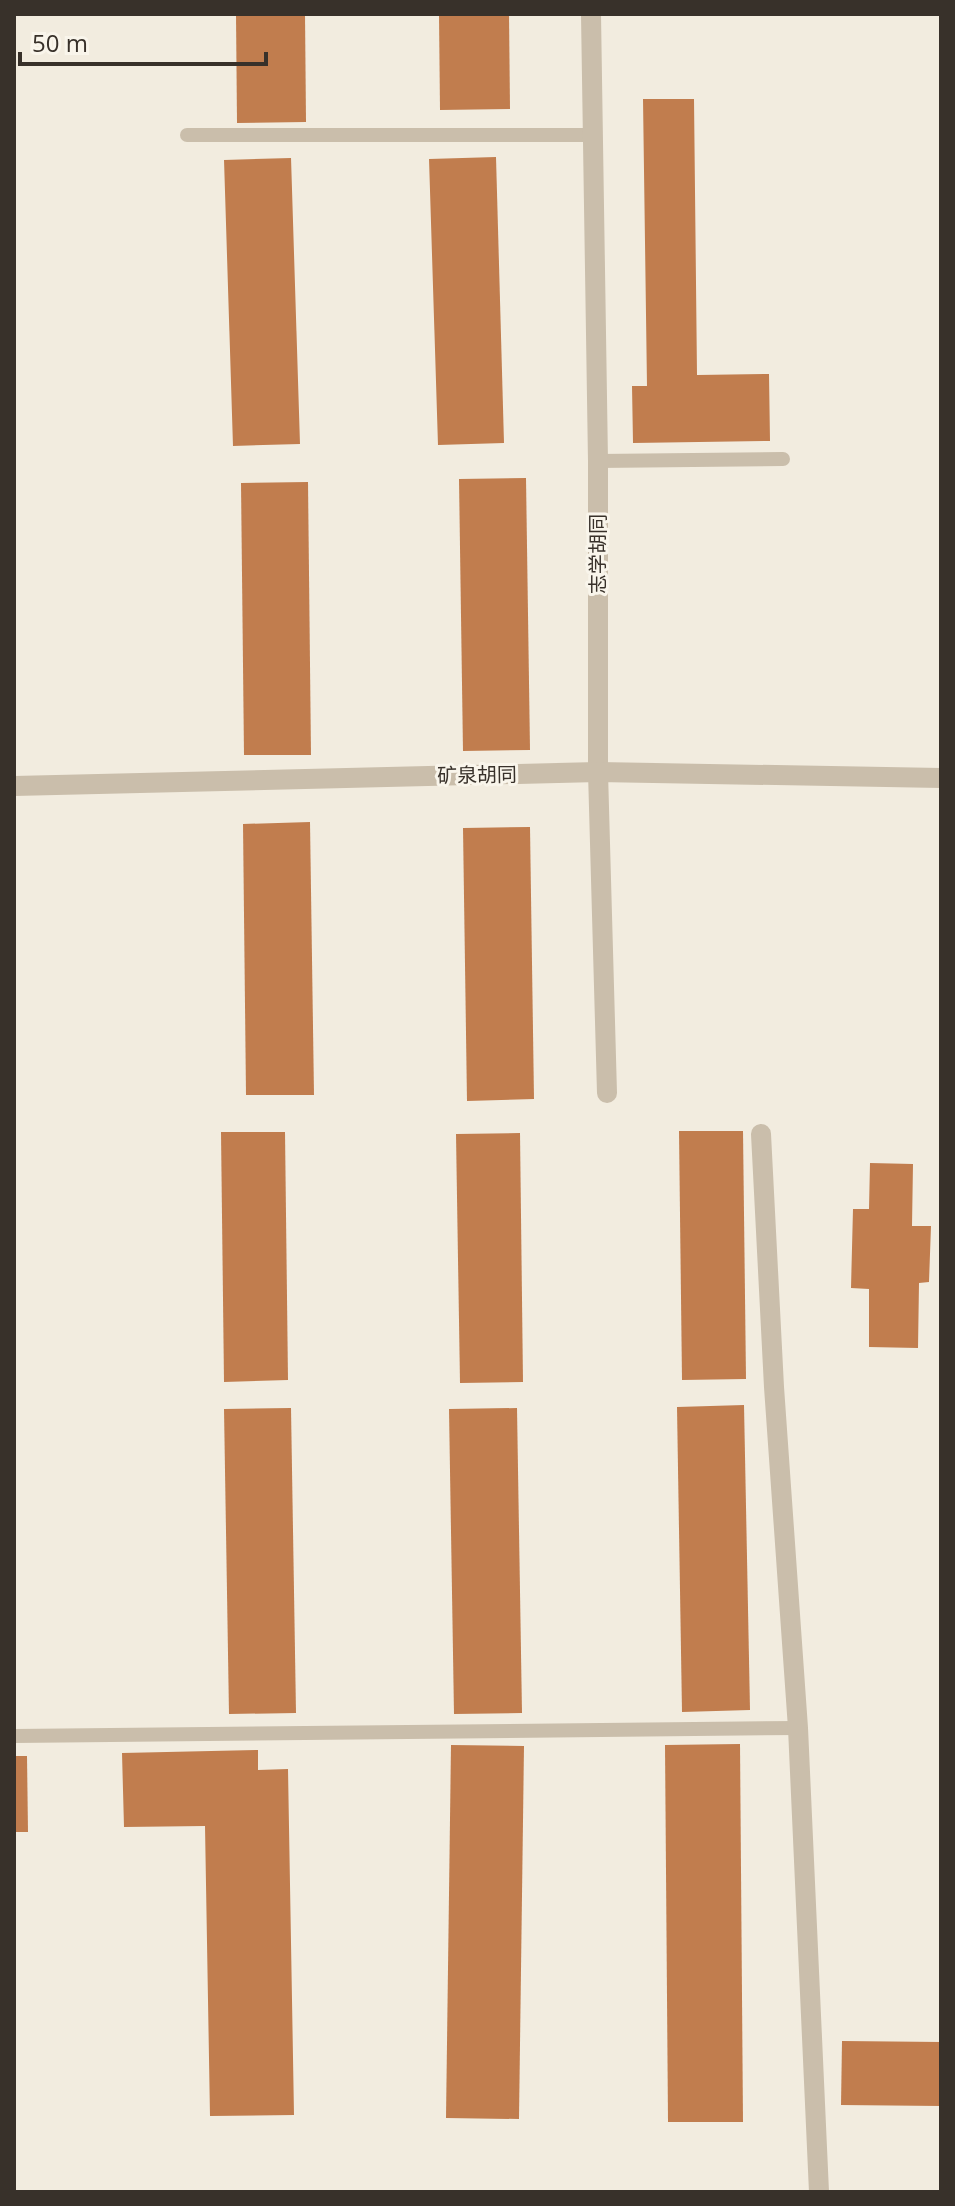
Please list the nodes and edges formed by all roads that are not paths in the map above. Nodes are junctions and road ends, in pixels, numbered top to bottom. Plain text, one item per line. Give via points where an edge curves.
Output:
1 (591, 14) edge
2 (187, 135) dead end
3 (592, 135) junction
4 (783, 459) dead end
5 (598, 461) junction
6 (598, 772) junction
7 (941, 778) edge
8 (14, 786) edge
9 (607, 1093) dead end
10 (761, 1134) dead end
11 (798, 1728) junction
12 (14, 1736) edge
13 (819, 2192) edge

1 - 3 street, 志学胡同
2 - 3 lane
3 - 5 street, 志学胡同
4 - 5 lane
5 - 6 street, 志学胡同
6 - 7 street, 矿泉胡同
6 - 8 street, 矿泉胡同
6 - 9 street, 志学胡同
10 - 11 street
11 - 12 lane
11 - 13 street

